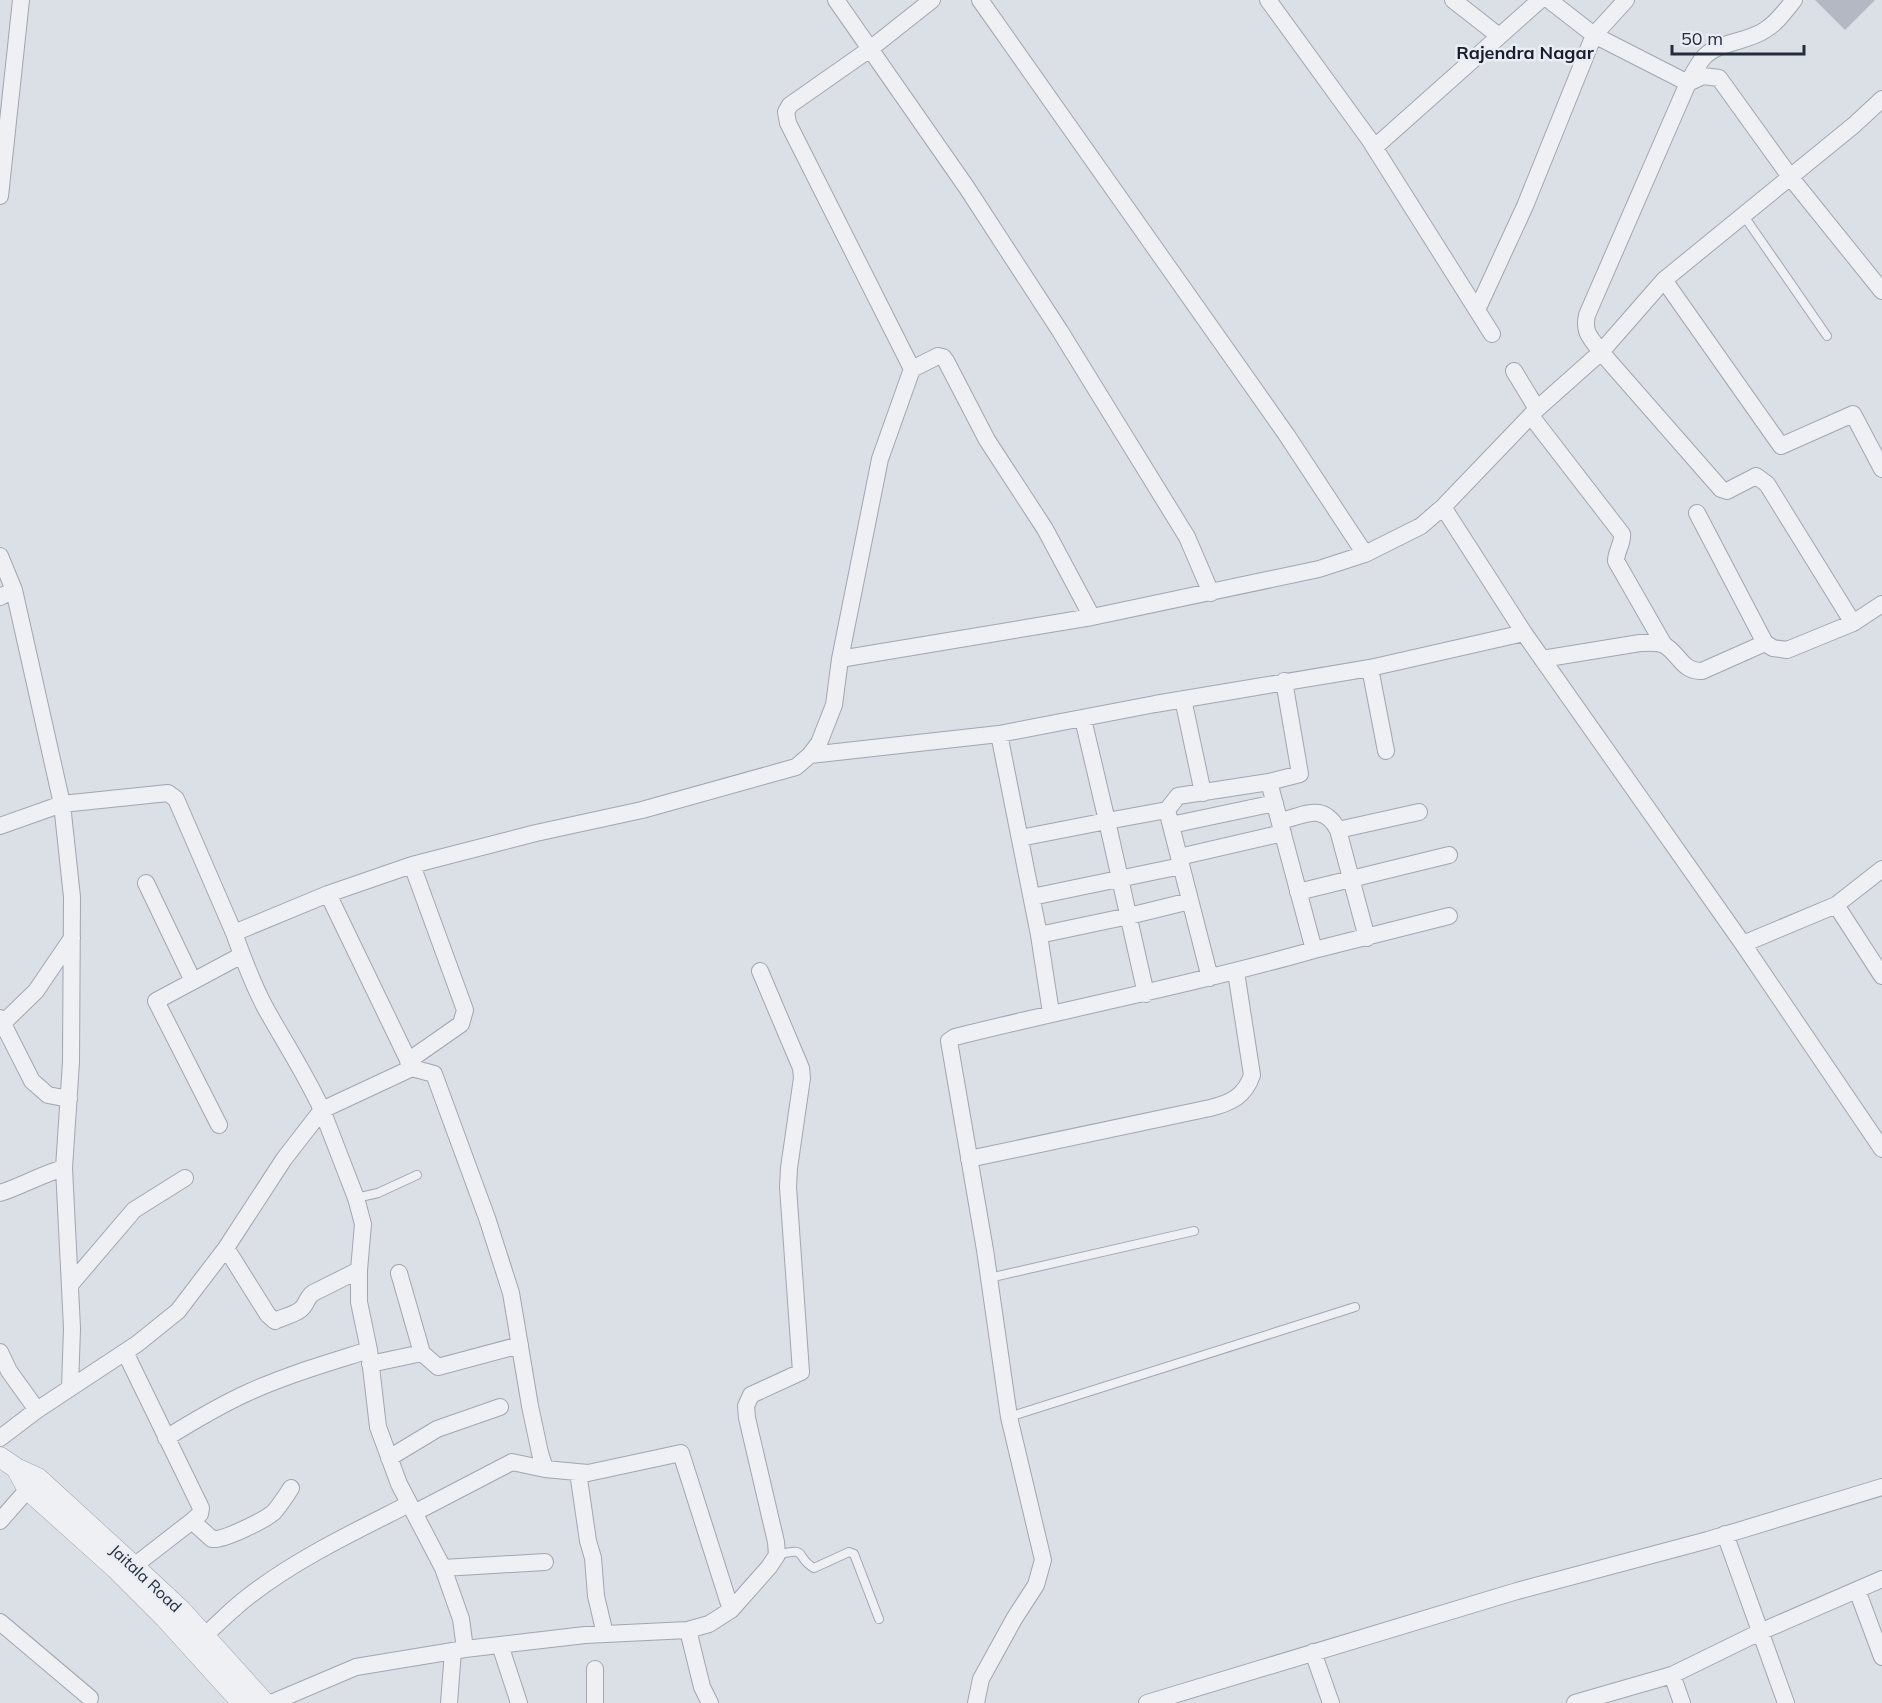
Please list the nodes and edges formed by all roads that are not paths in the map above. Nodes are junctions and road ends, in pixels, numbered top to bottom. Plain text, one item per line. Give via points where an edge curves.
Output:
1 (21, 0) edge
2 (836, 0) edge
3 (932, 0) edge
4 (980, 0) edge
5 (1268, 0) edge
6 (1454, 0) edge
7 (1540, 0) edge
8 (1549, 0) edge
9 (1626, 0) edge
10 (1794, 0) edge
11 (1594, 35) junction
12 (1499, 36) junction
13 (870, 49) junction
14 (1688, 83) junction
15 (1882, 99) edge
16 (1375, 147) junction
17 (1791, 178) junction
18 (0, 196) edge
19 (1744, 216) junction
20 (1664, 280) junction
21 (1882, 291) edge
22 (1478, 310) junction
23 (1492, 334) dead end
24 (1827, 336) dead end
25 (1601, 352) junction
26 (912, 369) junction
27 (1514, 371) dead end
28 (1534, 412) junction
29 (1882, 469) edge
30 (1443, 507) junction
31 (1697, 513) dead end
32 (1365, 554) junction
33 (0, 556) edge
34 (7, 593) edge
35 (1211, 593) junction
36 (1882, 604) edge
37 (1092, 617) junction
38 (1853, 623) junction
39 (1524, 633) junction
40 (1765, 643) junction
41 (1664, 645) junction
42 (840, 659) junction
43 (1542, 659) junction
44 (1370, 668) junction
45 (1284, 681) junction
46 (1183, 699) junction
47 (1083, 719) junction
48 (999, 734) junction
49 (1386, 751) dead end
50 (810, 755) junction
51 (1269, 782) junction
52 (1203, 793) junction
53 (1275, 803) junction
54 (62, 804) junction
55 (1419, 812) dead end
56 (1169, 818) junction
57 (1107, 821) junction
58 (0, 826) edge
59 (1281, 827) junction
60 (1338, 830) junction
61 (1020, 838) junction
62 (1449, 855) dead end
63 (1180, 861) junction
64 (412, 865) junction
65 (1882, 869) edge
66 (1121, 879) junction
67 (1352, 879) junction
68 (146, 882) dead end
69 (1298, 892) junction
70 (328, 894) junction
71 (1032, 897) junction
72 (1190, 901) junction
73 (1836, 905) junction
74 (1129, 916) junction
75 (1449, 916) dead end
76 (234, 933) junction
77 (1040, 935) junction
78 (72, 938) junction
79 (1367, 938) junction
80 (1743, 944) junction
81 (1314, 950) junction
82 (242, 956) junction
83 (760, 971) dead end
84 (1236, 972) junction
85 (1882, 976) edge
86 (1210, 978) junction
87 (193, 981) junction
88 (1146, 993) junction
89 (1051, 1013) junction
90 (1, 1023) edge
91 (410, 1064) junction
92 (69, 1099) junction
93 (322, 1110) junction
94 (219, 1125) dead end
95 (1882, 1149) edge
96 (969, 1159) junction
97 (64, 1168) junction
98 (417, 1175) dead end
99 (185, 1178) dead end
100 (0, 1193) edge
101 (356, 1198) junction
102 (1194, 1231) dead end
103 (226, 1248) junction
104 (359, 1270) junction
105 (399, 1273) dead end
106 (989, 1278) junction
107 (70, 1285) junction
108 (1355, 1308) dead end
109 (520, 1345) junction
110 (0, 1352) edge
111 (125, 1352) junction
112 (422, 1353) junction
113 (370, 1357) junction
114 (70, 1388) junction
115 (500, 1407) dead end
116 (37, 1410) junction
117 (1009, 1417) junction
118 (0, 1438) edge
119 (166, 1438) junction
120 (389, 1458) junction
121 (8, 1462) edge
122 (545, 1469) junction
123 (578, 1472) junction
124 (33, 1484) junction
125 (291, 1488) dead end
126 (1881, 1492) edge
127 (412, 1509) junction
128 (0, 1521) edge
129 (192, 1521) junction
130 (1725, 1534) junction
131 (777, 1555) junction
132 (546, 1562) dead end
133 (134, 1566) junction
134 (443, 1568) junction
135 (1882, 1579) edge
136 (1857, 1590) junction
137 (731, 1610) junction
138 (879, 1619) dead end
139 (0, 1623) edge
140 (688, 1630) junction
141 (1760, 1632) junction
142 (605, 1634) junction
143 (204, 1636) junction
144 (500, 1645) junction
145 (459, 1650) junction
146 (1312, 1652) junction
147 (1882, 1658) edge
148 (595, 1669) dead end
149 (1672, 1675) junction
150 (90, 1698) dead end
151 (242, 1703) edge
152 (265, 1703) edge
153 (271, 1703) edge
154 (449, 1703) edge
155 (519, 1703) edge
156 (595, 1703) edge
157 (710, 1703) edge
158 (976, 1703) edge
159 (1147, 1703) edge
160 (1331, 1703) edge
161 (1575, 1703) edge
162 (1682, 1703) edge
163 (1786, 1703) edge

1 - 18 street
2 - 13 street
3 - 13 street
4 - 32 street via 1286,434
5 - 16 street
6 - 12 street
7 - 12 street
8 - 11 street
9 - 11 street
10 - 14 street via 1764,32 1706,55
11 - 14 street
11 - 22 street
12 - 16 street
13 - 26 street via 786,111 788,123
13 - 35 street via 1060,331 1187,537
14 - 17 street via 1703,76 1719,78
14 - 25 street via 1587,315 1584,326
15 - 17 street
16 - 22 street
17 - 19 street
17 - 21 street
19 - 20 street
19 - 24 lane
20 - 25 street
20 - 29 street via 1781,446 1853,414
22 - 23 street
25 - 28 street
25 - 38 street via 1720,489 1727,491 1756,476 1767,484
26 - 37 street via 938,356 946,360 987,440 1045,529
26 - 42 street via 880,459
27 - 28 street
28 - 30 street
28 - 41 street via 1622,534 1616,561
30 - 32 street via 1421,526
30 - 39 street
31 - 40 street
32 - 35 street via 1319,569
33 - 34 street
34 - 54 street
35 - 37 street
36 - 38 street
37 - 42 street
38 - 40 street via 1787,650
39 - 43 street
39 - 44 street
40 - 41 street via 1695,672
41 - 43 street via 1640,643
42 - 50 street via 834,705 826,729
43 - 80 street
44 - 45 street
44 - 49 street
45 - 46 street
45 - 51 street via 1300,774
46 - 47 street
46 - 52 street
47 - 48 street
47 - 57 street
48 - 50 street
48 - 61 street
50 - 64 street via 796,767 653,807
51 - 52 street
51 - 53 street
52 - 56 street via 1179,796
53 - 56 street
53 - 59 street
54 - 58 street
54 - 76 street via 168,793 176,799
54 - 78 street via 72,897
55 - 60 street
56 - 57 street
56 - 63 street
57 - 61 street
57 - 66 street
59 - 60 street via 1318,812 1326,815
59 - 63 street
59 - 69 street
60 - 67 street
61 - 71 street
62 - 67 street
63 - 66 street
63 - 72 street
64 - 70 street
64 - 91 street via 465,1010 461,1024
65 - 73 street
66 - 71 street
66 - 74 street
67 - 69 street
67 - 79 street
68 - 87 street
69 - 81 street
70 - 76 street
70 - 91 street
71 - 77 street
72 - 74 street
72 - 86 street
73 - 80 street
73 - 85 street
74 - 77 street
74 - 88 street
75 - 79 street
76 - 82 street
77 - 89 street
78 - 90 street via 36,991
78 - 92 street
79 - 81 street
80 - 95 street
81 - 84 street
82 - 87 street
82 - 93 street via 265,1007
83 - 131 street via 802,1078 788,1187 801,1372 751,1395 746,1406
84 - 86 street
84 - 96 street via 1252,1075 1248,1087 1228,1104
86 - 88 street
87 - 94 street via 159,998 156,1005
88 - 89 street
89 - 96 street via 949,1041
90 - 92 street via 32,1081 48,1095
91 - 93 street
91 - 109 street via 434,1074 512,1293
92 - 97 street
93 - 101 street
93 - 103 street via 284,1159
96 - 106 street
97 - 100 street
97 - 107 street
98 - 101 lane via 378,1193
99 - 107 street via 134,1209
101 - 104 street via 363,1224
102 - 106 lane
103 - 104 street via 275,1321 301,1310 308,1296
103 - 111 street via 178,1311
104 - 113 street via 359,1302
105 - 112 street
106 - 117 street
107 - 114 street
108 - 117 lane
109 - 112 street via 438,1367
109 - 122 street
110 - 116 street
111 - 114 street
111 - 119 street
112 - 113 street
113 - 119 street via 315,1367 249,1392
113 - 120 street via 378,1427
114 - 116 street
115 - 120 street via 437,1429
116 - 118 street
117 - 158 street via 1043,1560 1036,1585 981,1680
119 - 129 street via 201,1508
120 - 127 street
121 - 124 street, Jaitala Road
122 - 123 street
122 - 127 street via 512,1462
123 - 137 street via 681,1454
123 - 142 street
124 - 128 street
124 - 133 street, Jaitala Road
124 - 151 street, Jaitala Road
125 - 129 street via 274,1511 221,1539 212,1539
126 - 130 street
127 - 134 street
127 - 143 street via 325,1545 248,1596
129 - 133 street
130 - 141 street
130 - 146 street
131 - 137 street
131 - 138 lane via 794,1550 814,1568 849,1552 854,1554
132 - 134 street
133 - 143 street, Jaitala Road
134 - 145 street via 461,1618
135 - 136 street
136 - 141 street
136 - 147 street
137 - 140 street via 709,1624
139 - 150 street
140 - 142 street
140 - 157 street via 702,1687
141 - 149 street
141 - 163 street
142 - 144 street
143 - 152 street, Jaitala Road
144 - 145 street
144 - 155 street
145 - 153 street via 356,1667
145 - 154 street
146 - 159 street
146 - 160 street
148 - 156 street
149 - 161 street
149 - 162 street

